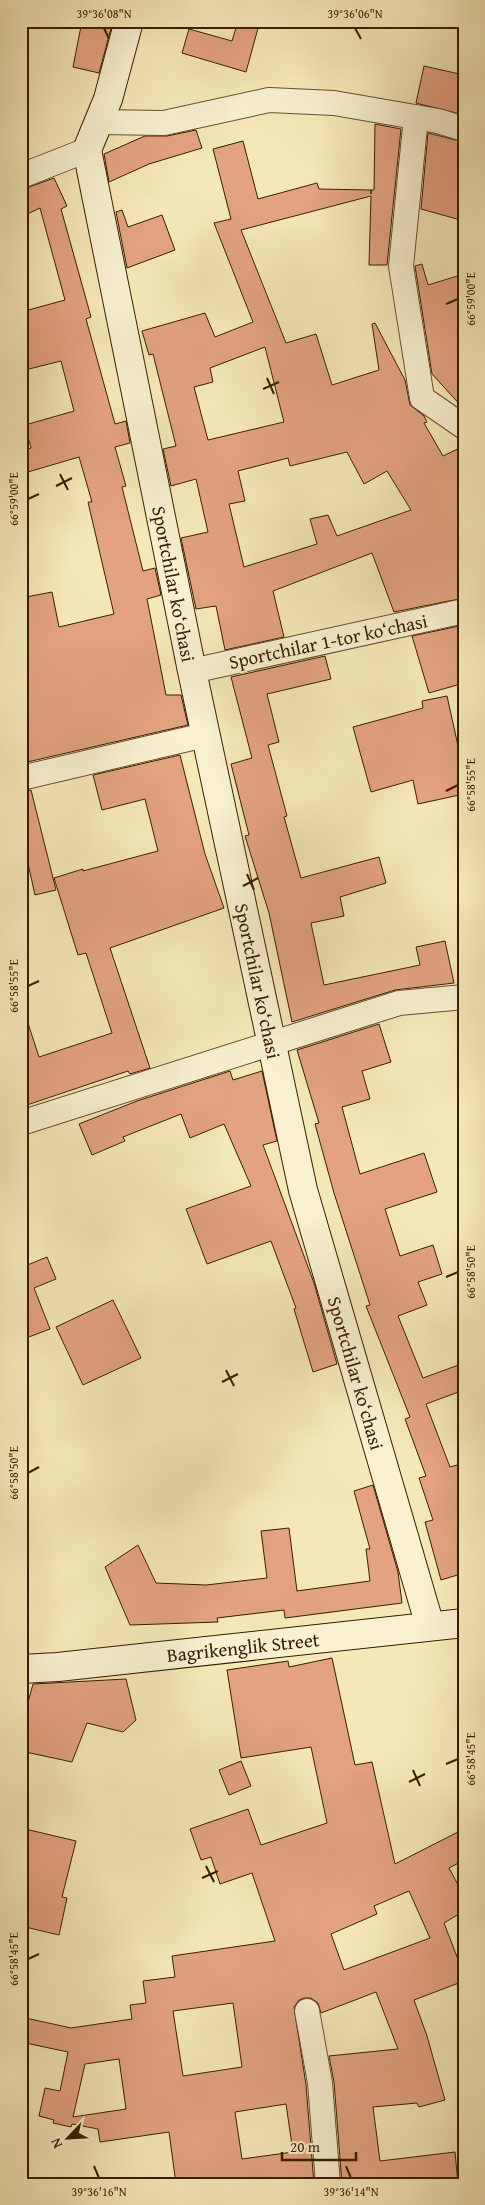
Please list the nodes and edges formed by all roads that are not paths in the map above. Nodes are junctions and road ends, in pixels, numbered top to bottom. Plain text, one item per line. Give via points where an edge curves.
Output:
1 (129, 21) edge
2 (416, 117) junction
3 (100, 122) junction
4 (464, 129) edge
5 (87, 150) junction
6 (21, 176) edge
7 (464, 427) edge
8 (464, 611) edge
9 (192, 671) junction
10 (205, 735) junction
11 (21, 778) edge
12 (464, 997) edge
13 (271, 1043) junction
14 (21, 1123) edge
15 (464, 1623) edge
16 (430, 1626) junction
17 (21, 1669) edge
18 (308, 2011) dead end
19 (328, 2184) edge

1 - 3 street
2 - 3 street via 334,103 269,100 164,123
2 - 4 street
2 - 7 street via 401,266 422,398
3 - 5 street
5 - 6 street
5 - 9 street, Sportchilar ko‘chasi
8 - 9 street, Sportchilar 1-tor ko‘chasi
9 - 10 street, Sportchilar ko‘chasi
10 - 11 street
10 - 13 street, Sportchilar ko‘chasi
12 - 13 street via 399,1003
13 - 14 street
13 - 16 street, Sportchilar ko‘chasi via 302,1190
15 - 16 street, Bagrikenglik Street
16 - 17 street, Bagrikenglik Street
18 - 19 street via 320,2084

